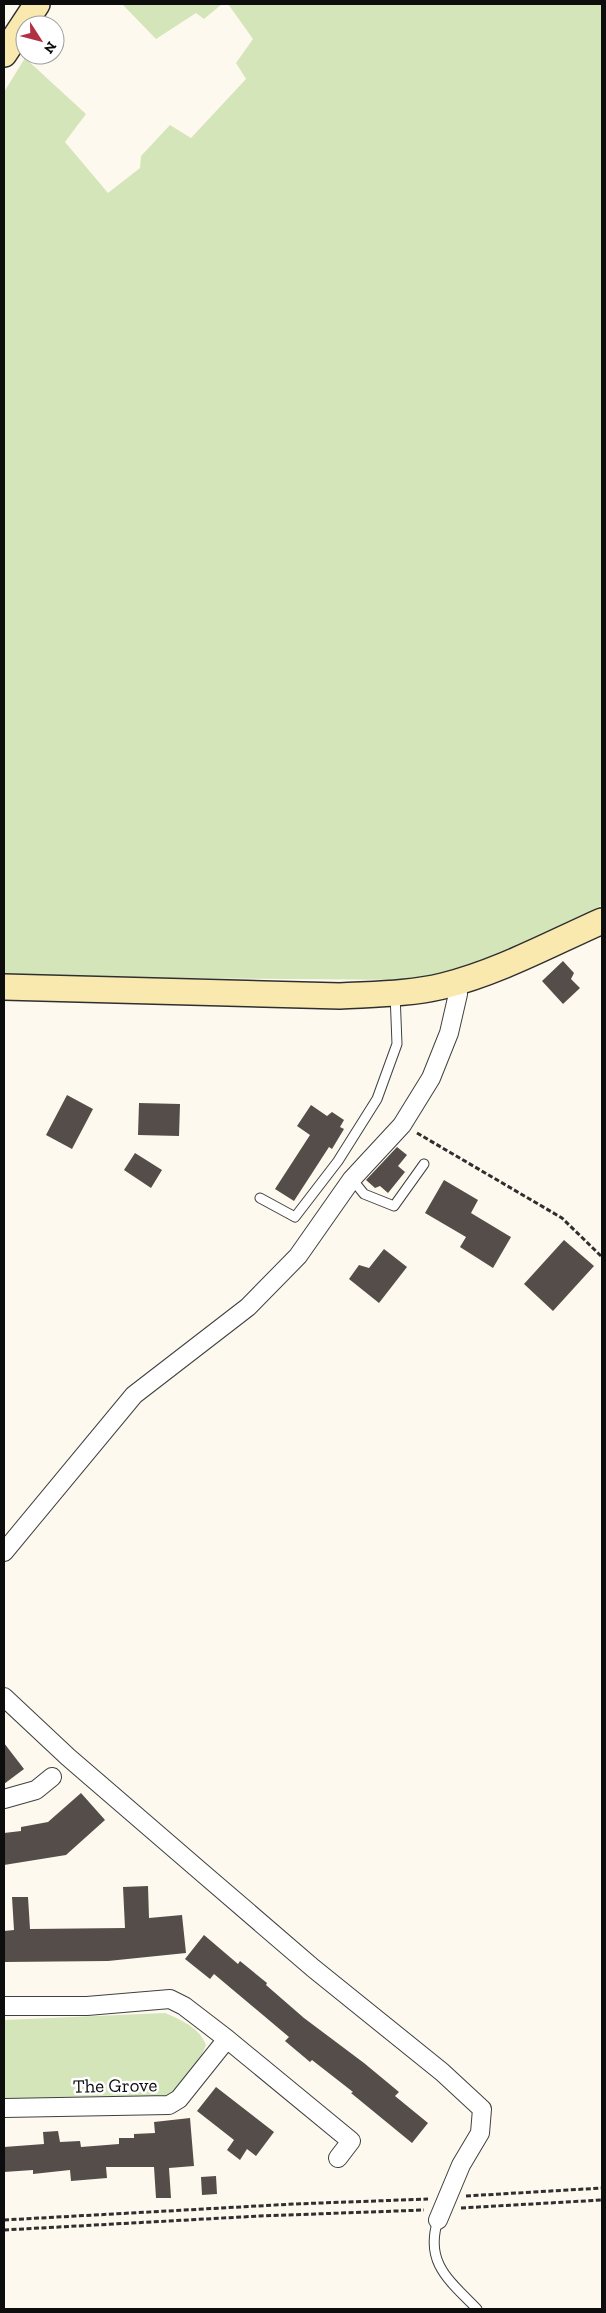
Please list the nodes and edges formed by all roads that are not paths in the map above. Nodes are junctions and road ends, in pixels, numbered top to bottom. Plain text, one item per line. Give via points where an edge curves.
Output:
1 (37, 4) edge
2 (4, 54) edge
3 (602, 920) edge
4 (455, 982) junction
5 (4, 988) edge
6 (395, 993) junction
7 (424, 1164) dead end
8 (352, 1179) junction
9 (260, 1198) dead end
10 (4, 1552) edge
11 (4, 1697) edge
12 (52, 1777) dead end
13 (4, 1799) edge
14 (4, 2006) edge
15 (227, 2039) junction
16 (4, 2108) edge
17 (338, 2158) dead end
18 (431, 2215) joint
19 (477, 2309) edge

1 - 2 main road
3 - 4 main road via 484,974
4 - 6 main road
4 - 8 street via 458,994 449,1033 431,1078 402,1125
5 - 6 main road via 340,996
6 - 9 lane via 397,1044 377,1099 338,1161 295,1218
7 - 8 lane via 394,1206 364,1194
8 - 10 street via 298,1256 248,1307 134,1395
11 - 18 street via 68,1757 314,1968 442,2072 482,2110 480,2133
12 - 13 street via 36,1790
14 - 15 street via 88,2006 170,1999
15 - 16 street, The Grove via 179,2098 169,2105
15 - 17 street via 351,2141
18 - 19 lane via 436,2259 446,2277

